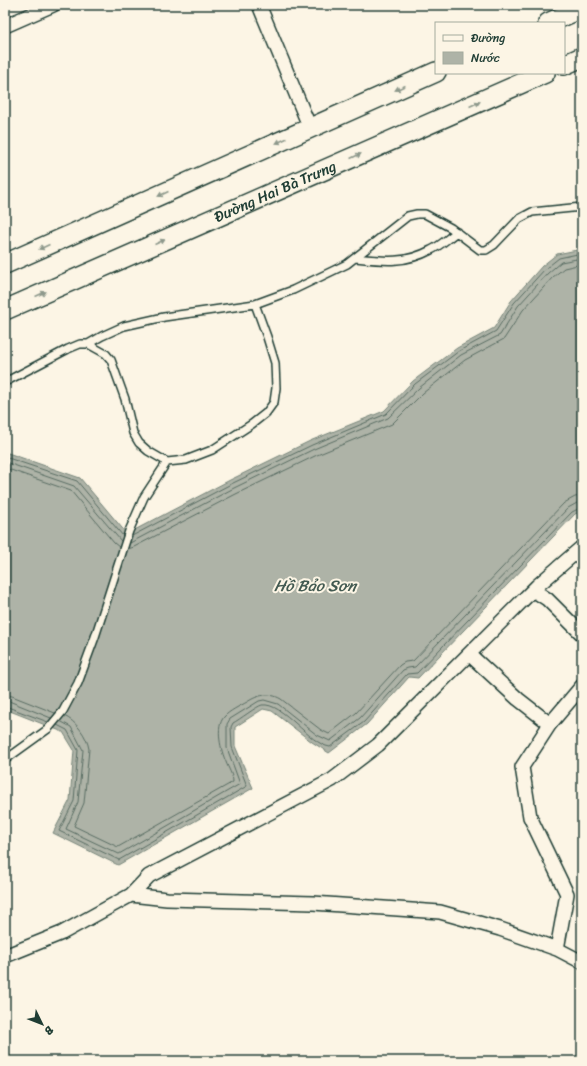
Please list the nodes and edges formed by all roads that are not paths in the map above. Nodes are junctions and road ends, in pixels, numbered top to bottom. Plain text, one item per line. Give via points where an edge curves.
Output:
1 (53, 5) edge
2 (259, 5) edge
3 (582, 8) edge
4 (550, 22) edge
5 (5, 26) edge
6 (582, 57) edge
7 (565, 65) edge
8 (435, 72) edge
9 (543, 74) edge
10 (310, 128) junction
11 (582, 207) edge
12 (457, 232) junction
13 (355, 258) junction
14 (5, 264) edge
15 (255, 304) junction
16 (5, 310) edge
17 (88, 344) junction
18 (5, 382) edge
19 (167, 462) junction
20 (582, 547) edge
21 (533, 590) junction
22 (582, 634) edge
23 (469, 654) junction
24 (582, 686) edge
25 (550, 724) junction
26 (5, 760) edge
27 (131, 895) junction
28 (557, 949) junction
29 (5, 956) edge
30 (582, 962) edge

1 - 5 street
2 - 10 street
3 - 4 main road
6 - 7 main road
8 -> 10 main road
16 -> 9 main road, Đường Hai Bà Trưng
10 -> 14 main road
11 - 12 lane via 532,212 519,219 494,246 486,250 480,250
12 - 13 lane via 418,257 384,261
12 - 13 lane via 425,214 408,216
13 - 15 lane via 299,287
15 - 17 lane via 164,317 124,326
15 - 19 lane via 275,363 274,402 266,413 252,424 212,450 186,460
17 - 18 lane via 68,349
17 - 19 lane via 106,354 110,360 125,399 133,433 139,443
19 - 26 lane via 144,497 129,531 95,637 78,683 63,711 48,729
20 - 21 street
21 - 22 street via 547,599
21 - 23 street
23 - 25 street via 518,699
23 - 27 street via 378,745 332,780 148,876
24 - 25 street
25 - 28 street via 522,767 530,817 567,894
27 - 28 street via 166,900 313,903 440,912
27 - 29 street via 62,933
28 - 30 street

